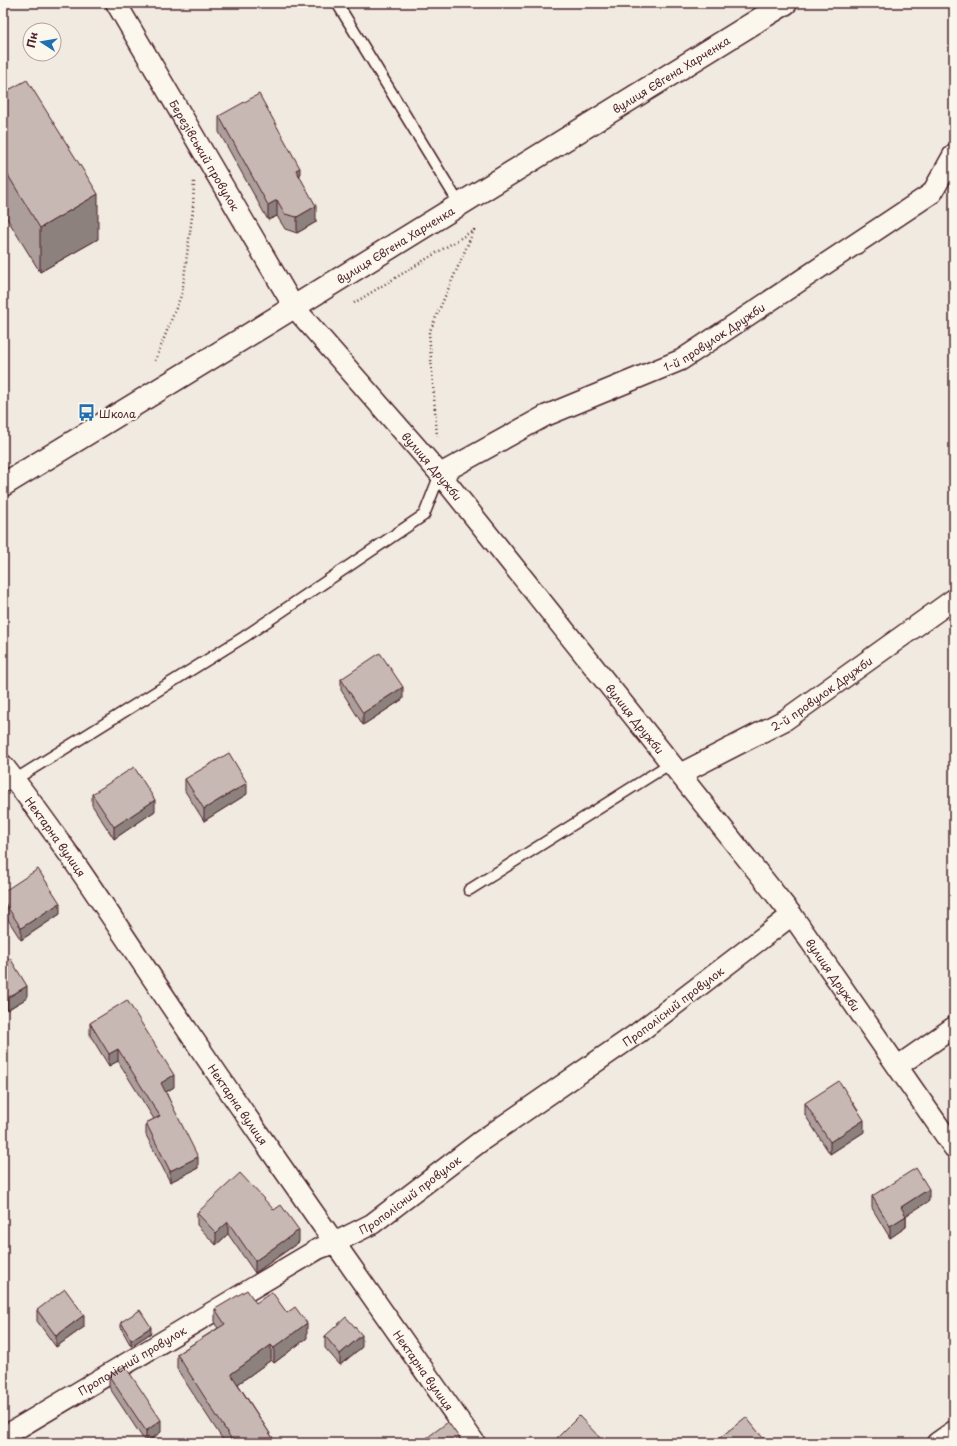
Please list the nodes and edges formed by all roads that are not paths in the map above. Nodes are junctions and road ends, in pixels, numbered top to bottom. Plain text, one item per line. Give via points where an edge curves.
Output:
1 (116, 3) edge
2 (337, 3) edge
3 (786, 3) edge
4 (954, 154) edge
5 (460, 204) junction
6 (294, 307) junction
7 (440, 474) junction
8 (3, 485) edge
9 (954, 599) edge
10 (676, 769) junction
11 (7, 777) edge
12 (469, 890) dead end
13 (792, 915) junction
14 (954, 1027) edge
15 (898, 1066) junction
16 (954, 1148) edge
17 (334, 1243) junction
18 (954, 1430) edge
19 (3, 1437) edge
20 (475, 1443) edge
21 (937, 1443) edge

1 - 6 street, Березівський провулок
2 - 5 lane
3 - 5 main road, вулиця Євгена Харченка
4 - 7 street, 1-й провулок Дружби via 932,193 681,360 545,416
5 - 6 main road, вулиця Євгена Харченка
6 - 7 street, вулиця Дружби
6 - 8 main road, вулиця Євгена Харченка
7 - 10 street, вулиця Дружби
7 - 11 lane via 424,515 244,637
9 - 10 street, 2-й провулок Дружби via 785,720
10 - 12 lane
10 - 13 street, вулиця Дружби
11 - 17 street, Нектарна вулиця via 54,832
13 - 15 street, вулиця Дружби
13 - 17 street, Прополісний провулок via 638,1033 481,1141 372,1224
14 - 15 street
15 - 16 street, вулиця Дружби
17 - 19 street, Прополісний провулок via 318,1249
17 - 20 street, Нектарна вулиця
18 - 21 street

